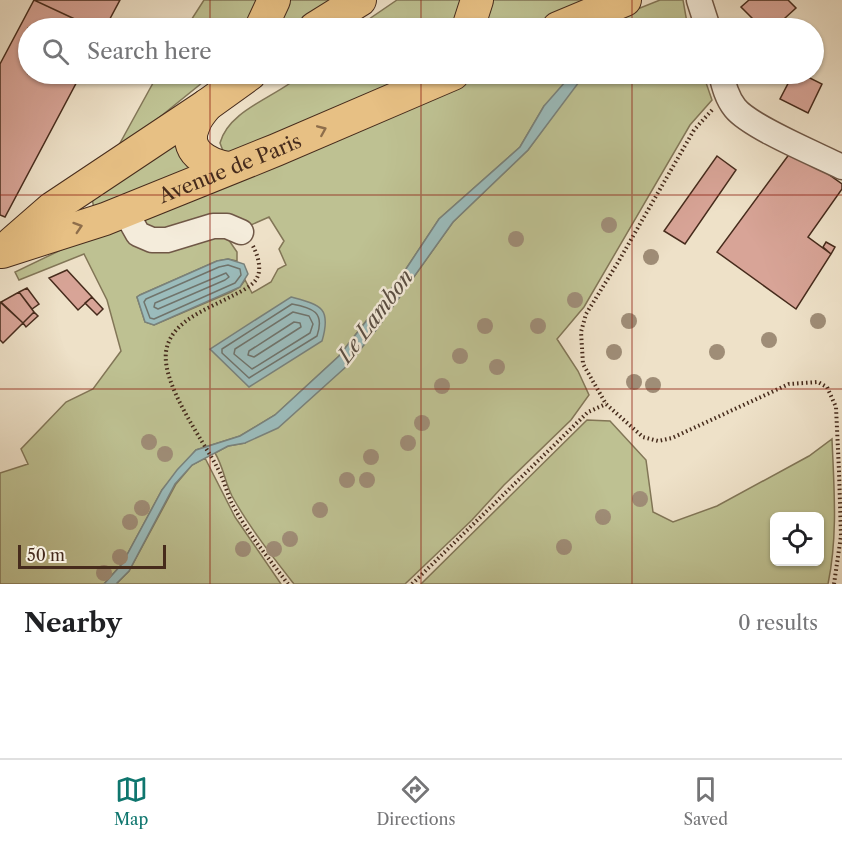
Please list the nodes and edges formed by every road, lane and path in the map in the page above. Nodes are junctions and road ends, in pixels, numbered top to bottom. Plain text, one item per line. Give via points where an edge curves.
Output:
1 (274, 0) edge
2 (360, 0) edge
3 (477, 0) edge
4 (625, 0) edge
5 (699, 0) edge
6 (266, 18) edge
7 (331, 18) edge
8 (471, 18) edge
9 (582, 18) edge
10 (705, 18) edge
11 (208, 84) edge
12 (236, 84) edge
13 (409, 84) edge
14 (429, 84) edge
15 (724, 84) edge
16 (385, 102) junction
17 (207, 105) junction
18 (158, 136) junction
19 (842, 167) edge
20 (228, 168) junction
21 (125, 211) junction
22 (241, 232) joint
23 (1, 251) edge
24 (606, 404) junction
25 (288, 584) edge
26 (412, 584) edge
27 (834, 584) edge

1 - 6 main road
2 - 7 main road
3 - 8 main road
4 - 9 main road
5 - 10 street
11 - 18 main road via 178,109
12 - 17 main road, Avenue de Paris
13 - 16 main road
14 - 16 main road, Avenue de Paris
15 - 19 street via 736,110 752,123
15 - 24 path via 586,314 581,332 583,363
20 -> 16 main road, Avenue de Paris
17 - 18 main road, Avenue de Paris
17 - 20 main road via 193,125 190,140 202,159
18 - 23 main road, Avenue de Paris via 51,209
20 - 21 main road, Avenue de Paris
21 - 22 street via 138,234 152,240 167,240 213,226
23 -> 21 main road, Avenue de Paris
22 - 25 path via 257,255 256,280 189,319 169,339 165,354 171,381 236,512
24 - 26 path via 588,412
24 - 27 path via 643,437 658,441 789,384 818,382 827,387 836,407 839,471 840,536

